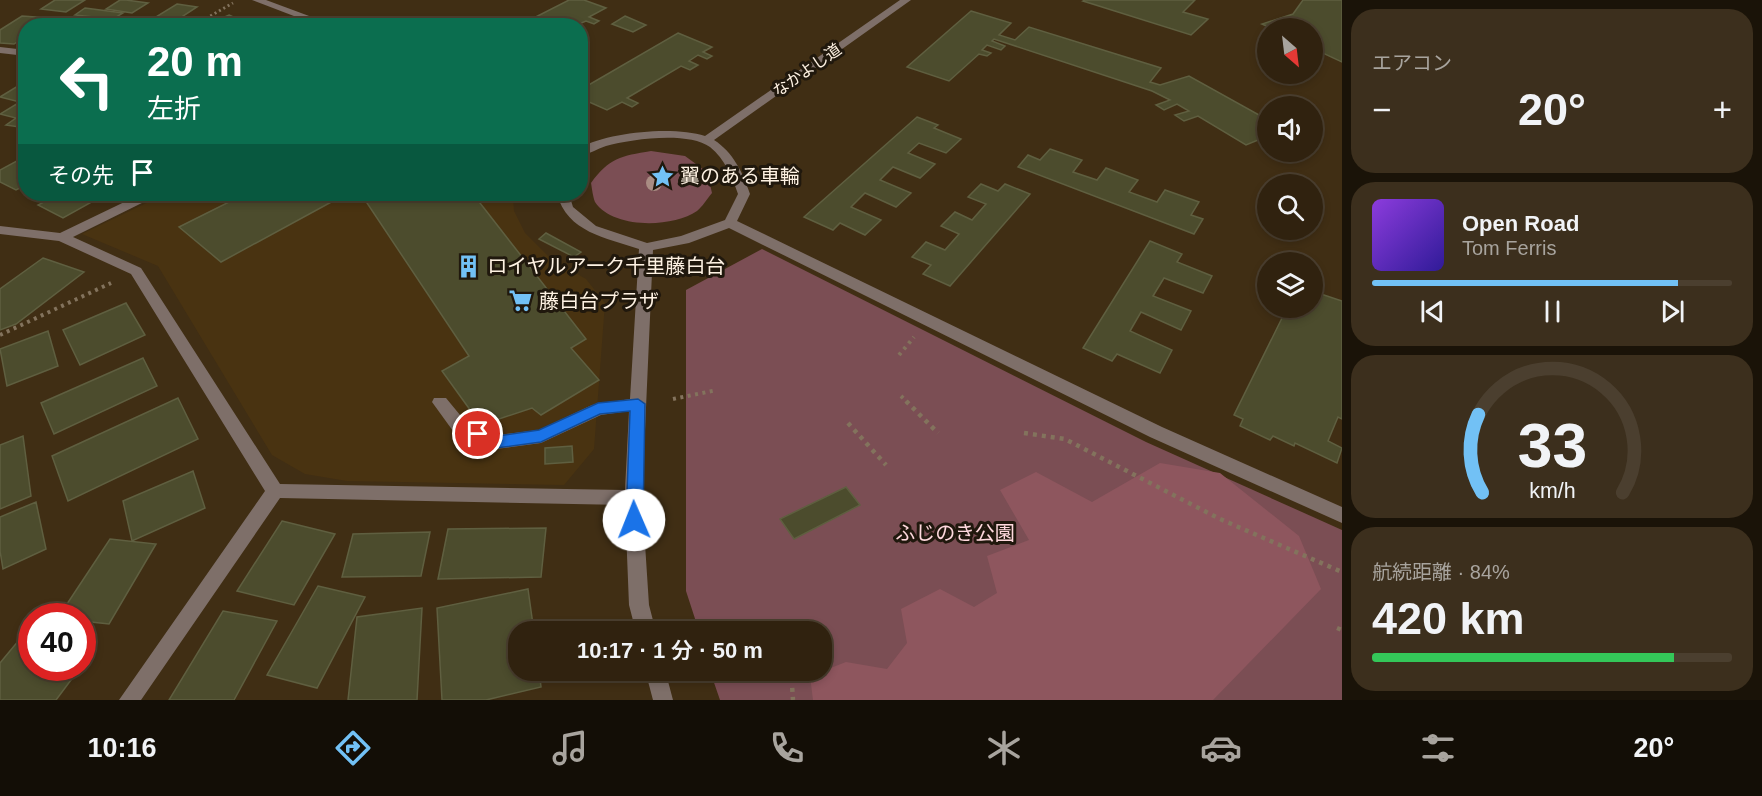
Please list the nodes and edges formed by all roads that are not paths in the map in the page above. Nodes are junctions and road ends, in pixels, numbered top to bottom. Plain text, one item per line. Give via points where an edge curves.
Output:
1 (257, 0) edge
2 (906, 0) edge
3 (308, 18) edge
4 (0, 50) edge
5 (18, 52) edge
6 (707, 140) junction
7 (588, 149) edge
8 (136, 201) edge
9 (565, 201) edge
10 (730, 223) junction
11 (0, 230) edge
12 (62, 237) junction
13 (646, 247) junction
14 (440, 402) dead end
15 (638, 404) junction
16 (275, 491) junction
17 (633, 498) junction
18 (1342, 515) edge
19 (643, 621) edge
20 (659, 681) edge
21 (129, 700) edge
22 (663, 700) edge

1 - 3 street
2 - 6 street, なかよし道
4 - 5 street
6 - 7 street via 657,135 618,139
6 - 10 street via 733,165 744,194
8 - 12 street
9 - 13 street via 567,209 591,229
10 - 13 street via 684,240
10 - 18 street via 1155,432
11 - 12 street
12 - 16 street via 136,271
13 - 15 street
14 - 15 street via 459,426 496,442 541,436 598,409
15 - 17 street
16 - 17 street
16 - 21 street
17 - 19 street
20 - 22 street

